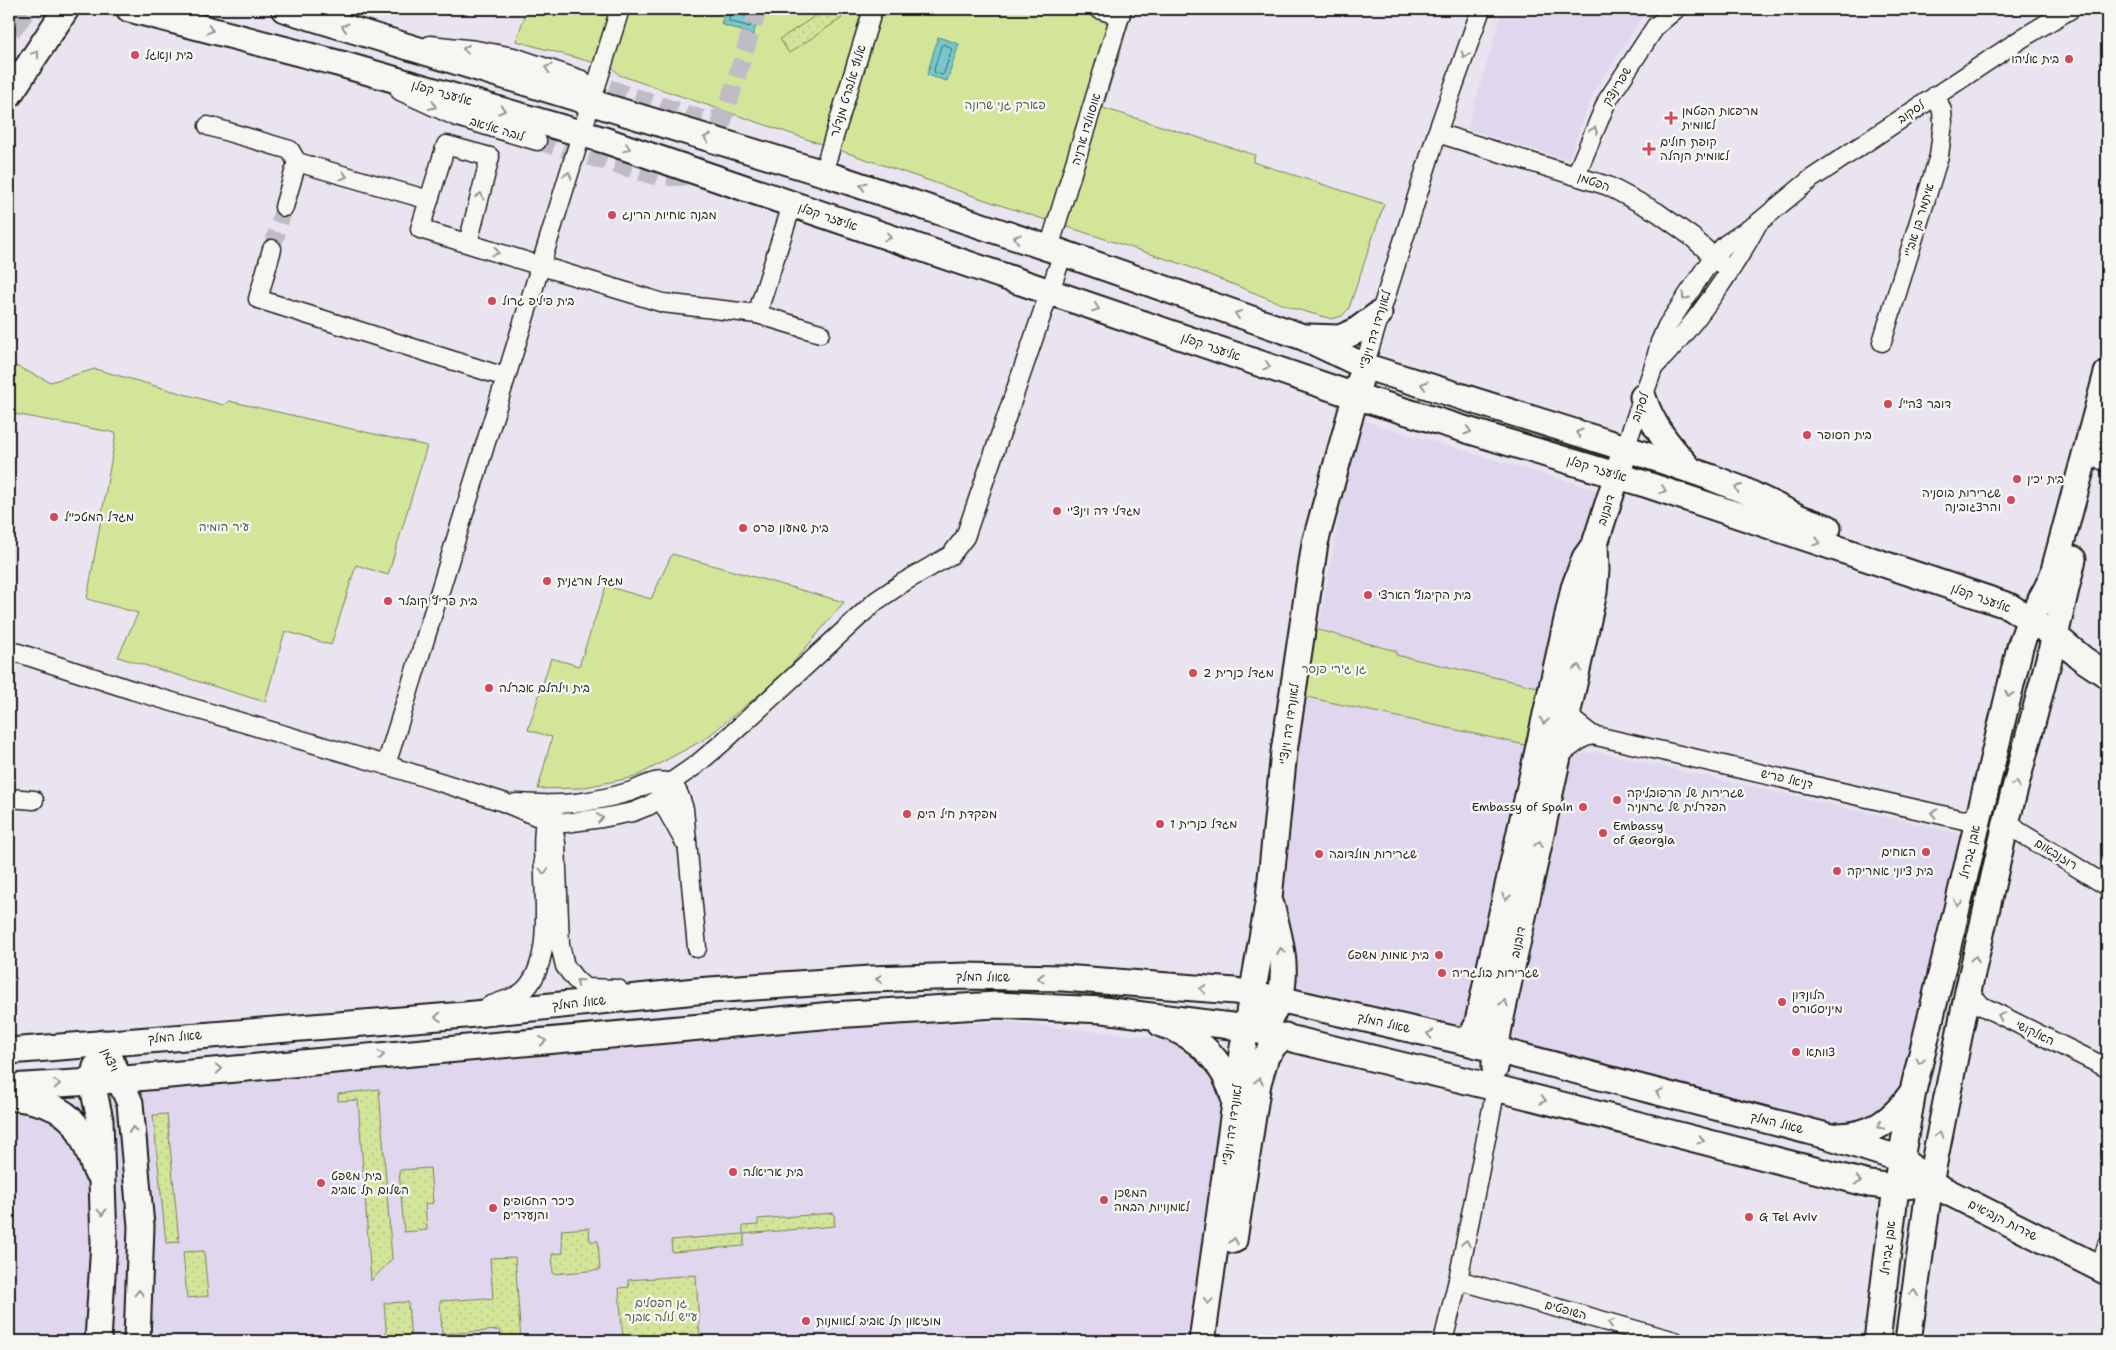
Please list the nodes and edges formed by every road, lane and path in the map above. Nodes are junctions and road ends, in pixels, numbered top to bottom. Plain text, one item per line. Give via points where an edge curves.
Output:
1 (66, 9) edge
2 (129, 9) edge
3 (284, 9) edge
4 (620, 9) edge
5 (874, 9) edge
6 (1098, 9) edge
7 (1481, 9) edge
8 (1676, 9) edge
9 (2069, 10) edge
10 (1121, 12) edge
11 (392, 41) junction
12 (341, 64) junction
13 (582, 80) tunnel mouth
14 (9, 95) edge
15 (1936, 96) junction
16 (591, 103) junction
17 (208, 126) dead end
18 (581, 133) junction
19 (1437, 133) junction
20 (536, 142) tunnel mouth
21 (297, 162) junction
22 (824, 173) junction
23 (1576, 175) junction
24 (429, 200) junction
25 (792, 205) junction
26 (284, 207) tunnel mouth
27 (1758, 223) junction
28 (468, 243) junction
29 (272, 249) tunnel mouth
30 (1056, 251) junction
31 (1713, 257) junction
32 (540, 266) junction
33 (1729, 271) junction
34 (1050, 292) junction
35 (756, 314) junction
36 (1379, 314) junction
37 (820, 333) dead end
38 (1303, 337) junction
39 (1882, 342) dead end
40 (1364, 366) junction
41 (1654, 366) junction
42 (2107, 373) edge
43 (506, 377) junction
44 (1355, 396) junction
45 (1644, 397) junction
46 (2107, 433) edge
47 (1625, 448) junction
48 (2104, 461) edge
49 (1690, 470) junction
50 (1617, 475) junction
51 (1595, 544) junction
52 (2034, 612) junction
53 (2056, 636) junction
54 (9, 650) edge
55 (2107, 675) edge
56 (1569, 707) junction
57 (1592, 735) junction
58 (1558, 756) junction
59 (386, 765) junction
60 (670, 783) junction
61 (9, 798) edge
62 (34, 800) dead end
63 (503, 802) junction
64 (1980, 812) junction
65 (549, 814) junction
66 (2007, 819) junction
67 (577, 821) junction
68 (550, 843) junction
69 (2107, 886) edge
70 (1269, 898) junction
71 (697, 948) dead end
72 (696, 991) junction
73 (1968, 991) junction
74 (1252, 993) junction
75 (1279, 999) junction
76 (1103, 1010) junction
77 (465, 1015) junction
78 (1247, 1028) junction
79 (1285, 1036) junction
80 (1462, 1042) junction
81 (103, 1043) junction
82 (1494, 1050) junction
83 (9, 1051) edge
84 (2107, 1068) edge
85 (118, 1078) junction
86 (92, 1082) junction
87 (9, 1087) edge
88 (1496, 1088) junction
89 (1913, 1091) junction
90 (9, 1097) edge
91 (1235, 1104) junction
92 (1831, 1137) junction
93 (1901, 1159) junction
94 (1930, 1183) junction
95 (101, 1186) junction
96 (1896, 1187) junction
97 (2104, 1262) edge
98 (1458, 1280) junction
99 (98, 1341) edge
100 (137, 1341) edge
101 (1202, 1341) edge
102 (1218, 1341) edge
103 (1443, 1341) edge
104 (1674, 1341) edge
105 (1876, 1341) edge
106 (1908, 1341) edge

14 -> 1 street
2 -> 12 street, אליעזר קפלן
11 -> 3 street, אליעזר קפלן
4 - 16 street
5 - 22 street, אלוף אלברט מנדלר
6 - 10 street
7 -> 19 street, לאונרדו דה וינצ'י
23 -> 8 street, שפרינצק via 1607,101 1656,26
9 - 15 street, לסקוב
10 - 30 street, אוסוולדו ארניה
13 -> 11 street via 514,58 476,50
11 - 16 street, אליעזר קפלן
12 -> 18 street, אליעזר קפלן
12 -> 20 street, לובה אליאב via 457,116
15 - 27 street, לסקוב via 1811,179
15 - 39 street, איתמר בן אב"י via 1942,110 1939,156
16 - 18 street
22 -> 16 street, אליעזר קפלן
17 - 21 street via 290,150
18 -> 25 street, אליעזר קפלן
32 -> 18 street
19 - 23 street, הפטמן
19 - 36 street, לאונרדו דה וינצ'י
21 -> 24 street
21 - 26 street
30 -> 22 street, אליעזר קפלן
23 - 31 street, הפטמן via 1608,186 1657,212
24 - 28 street via 420,229
28 -> 24 street via 490,157 446,145
25 -> 34 street, אליעזר קפלן
25 - 35 street
27 - 31 street, לסקוב via 1726,244
27 - 33 street, לסקוב
28 -> 32 street
29 - 43 street via 258,298
30 - 34 street, אוסוולדו ארניה
38 -> 30 street, אליעזר קפלן
31 - 33 street, הפטמן
31 -> 41 street, לסקוב via 1667,326
32 - 35 street via 663,303
32 - 43 street
33 - 41 street, לסקוב via 1672,349
34 -> 44 street, אליעזר קפלן
34 - 60 street, אוסוולדו ארניה via 966,537 951,555 876,601 722,743
35 - 37 street
36 - 38 street via 1340,338
36 - 40 street, לאונרדו דה וינצ'י
38 - 40 street, אליעזר קפלן
40 - 44 street, לאונרדו דה וינצ'י
47 -> 40 street, אליעזר קפלן
41 - 45 street, לסקוב
42 - 52 street, אבן גבירול via 2053,574
43 - 59 street
44 -> 50 street, אליעזר קפלן
44 - 70 street, לאונרדו דה וינצ'י via 1315,543 1284,752
45 - 47 street, לסקוב
45 - 49 street via 1658,431
46 - 48 street
47 - 49 street, אליעזר קפלן
47 - 50 street, דובנוב
48 - 53 street via 2067,581
52 -> 49 street, אליעזר קפלן via 2014,592 1800,518 1730,484
50 - 51 street, דובנוב
50 -> 52 street, אליעזר קפלן
56 -> 51 street, דובנוב via 1594,592
51 -> 80 street, דובנוב via 1585,558 1574,588 1477,1026
52 - 53 street, אליעזר קפלן via 2049,619
52 -> 64 street, אבן גבירול via 2020,647
53 - 55 street
66 -> 53 street
54 - 59 street via 141,693
56 - 57 street, דניאל פריש via 1573,720
56 - 58 street, דובנוב
57 - 58 street
64 -> 57 street, דניאל פריש via 1964,820
82 -> 58 street, דובנוב
59 - 63 street
60 - 65 street via 659,781 599,800 566,805
67 -> 60 street via 610,817 648,806
60 - 71 street via 665,807 688,850
61 - 62 street
63 - 65 street
63 - 68 street
64 -> 89 street, אבן גבירול
65 - 67 street via 565,822
65 - 68 street
66 - 69 street, רוזנבאום via 2018,831
73 -> 66 street
67 - 68 street
72 -> 68 street via 586,988 575,979 565,966 560,945
68 -> 77 street via 544,946 535,974 520,993
70 - 74 street, לאונרדו דה וינצ'י
75 -> 70 street via 1282,956
74 -> 72 street, שאול המלך via 1063,978 966,976
72 - 77 street, שאול המלך
84 -> 73 street, האלקושי via 1982,1006
94 -> 73 street
74 - 75 street, שאול המלך
74 - 78 street, לאונרדו דה וינצ'י
75 - 78 street via 1270,1017 1258,1026
80 -> 75 street, שאול המלך
76 - 78 street
85 -> 76 street via 833,1015 996,1005
76 - 91 street via 1145,1019 1188,1035 1204,1047 1224,1071
77 -> 81 street, שאול המלך
78 - 79 street
78 - 91 street, לאונרדו דה וינצ'י
79 - 88 street
102 -> 79 street, לאונרדו דה וינצ'י via 1258,1083 1266,1056
80 - 82 street, שאול המלך
81 - 83 street, שאול המלך
81 - 85 street, ויצמן
81 - 86 street, ויצמן
82 - 88 street, דובנוב
92 -> 82 street, שאול המלך
85 - 86 street
100 -> 85 street, ויצמן via 141,1226 130,1103
87 -> 86 street
86 - 95 street, ויצמן via 100,1120
88 -> 96 street via 1869,1184
98 -> 88 street, דובנוב
89 -> 92 street via 1898,1112 1877,1128
89 - 93 street, אבן גבירול
90 - 95 street via 34,1099 72,1121 85,1142
91 -> 101 street, לאונרדו דה וינצ'י
92 - 93 street, שאול המלך
93 - 94 street, שאול המלך
93 - 96 street, אבן גבירול
94 - 96 street
94 - 97 street, שדרות הנביאים
106 -> 94 street
95 -> 99 street, ויצמן via 104,1242
96 - 105 street, אבן גבירול
98 - 103 street, דובנוב
104 -> 98 street, השופטים

